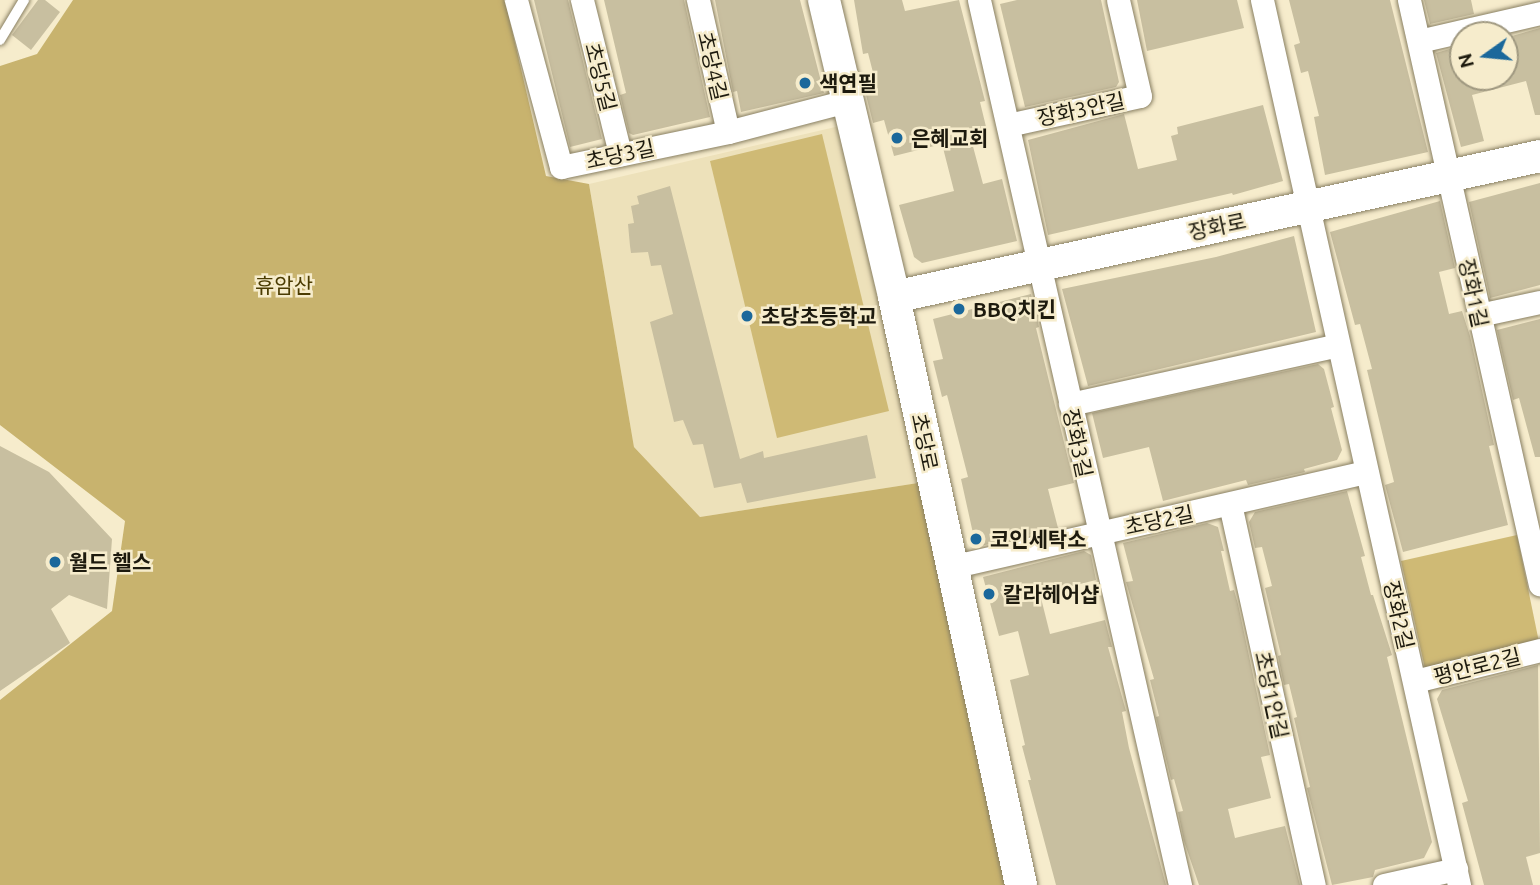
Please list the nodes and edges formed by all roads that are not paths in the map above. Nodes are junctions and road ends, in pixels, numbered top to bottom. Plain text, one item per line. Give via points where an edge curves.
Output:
1 (24, 0) edge
2 (516, 0) edge
3 (582, 0) edge
4 (698, 0) edge
5 (824, 0) edge
6 (979, 0) edge
7 (1118, 0) edge
8 (1262, 0) edge
9 (1409, 0) edge
10 (1540, 13) edge
11 (0, 40) edge
12 (1419, 41) junction
13 (847, 101) junction
14 (1008, 125) junction
15 (728, 132) junction
16 (621, 154) junction
17 (1540, 156) edge
18 (1448, 175) junction
19 (1306, 207) junction
20 (1039, 265) junction
21 (894, 298) junction
22 (1540, 302) edge
23 (1479, 315) junction
24 (1338, 345) junction
25 (1070, 404) junction
26 (1366, 472) junction
27 (1230, 504) junction
28 (1098, 533) junction
29 (951, 567) junction
30 (1540, 585) edge
31 (1540, 650) edge
32 (1415, 681) junction
33 (1457, 877) edge
34 (1021, 885) edge
35 (1180, 885) edge
36 (1314, 885) edge
37 (1384, 885) edge

1 - 11 lane
2 - 16 street, 초당3길 via 561,167
3 - 16 street, 초당5길
4 - 15 street, 초당4길
5 - 13 street, 초당로
6 - 14 street, 장화3길
7 - 14 street, 장화3안길 via 1140,96
8 - 19 street, 장화2길
9 - 12 street, 장화1길
10 - 12 street
12 - 18 street, 장화1길
13 - 15 street, 초당3길
13 - 21 street, 초당로
14 - 20 street, 장화3길
15 - 16 street, 초당3길
17 - 18 street, 장화로
18 - 19 street, 장화로
18 - 23 street, 장화1길
19 - 20 street, 장화로
19 - 24 street, 장화2길
20 - 21 street, 장화로
20 - 25 street, 장화3길
21 - 29 street, 초당로
22 - 23 street
23 - 30 street, 장화1길
24 - 25 street
24 - 26 street, 장화2길
25 - 28 street, 장화3길
26 - 27 street, 초당2길
26 - 32 street, 장화2길
27 - 28 street, 초당2길
27 - 36 street, 초당1안길
28 - 29 street, 초당2길
28 - 35 street, 장화3길
29 - 34 street, 초당로
31 - 32 street, 평안로2길
32 - 33 street, 장화2길
33 - 37 street

